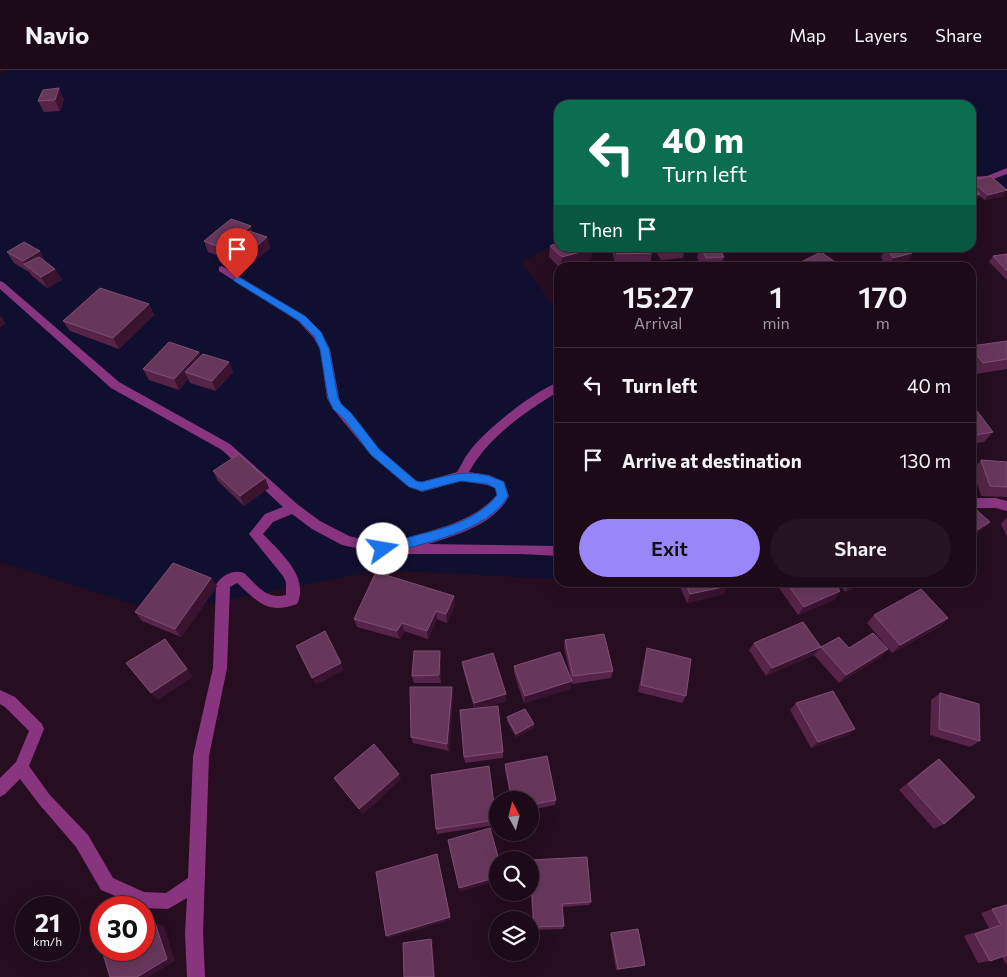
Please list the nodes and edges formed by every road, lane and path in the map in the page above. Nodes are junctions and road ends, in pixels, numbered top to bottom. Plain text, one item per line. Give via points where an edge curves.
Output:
1 (1007, 171) edge
2 (976, 179) edge
3 (222, 269) dead end
4 (0, 284) edge
5 (554, 389) edge
6 (461, 476) junction
7 (976, 503) edge
8 (1007, 506) edge
9 (293, 508) junction
10 (383, 549) junction
11 (554, 551) edge
12 (0, 697) edge
13 (21, 767) junction
14 (0, 789) edge
15 (196, 882) junction
16 (196, 977) edge

1 - 2 street
3 - 6 street via 302,319 318,335 325,349 333,398 375,452 413,484 422,487
4 - 9 street via 115,384 226,447
5 - 6 street via 489,438
6 - 10 street via 489,480 500,486 503,496 494,507 467,523 434,537
7 - 8 street
9 - 10 street via 346,541
9 - 15 street via 269,518 255,534 287,571 294,586 292,600 275,604 262,598 239,577 223,585 220,668 201,756
10 - 11 street
12 - 13 street via 10,702 37,729
13 - 14 street
13 - 15 street via 82,842 107,884 144,900 168,901
15 - 16 street

